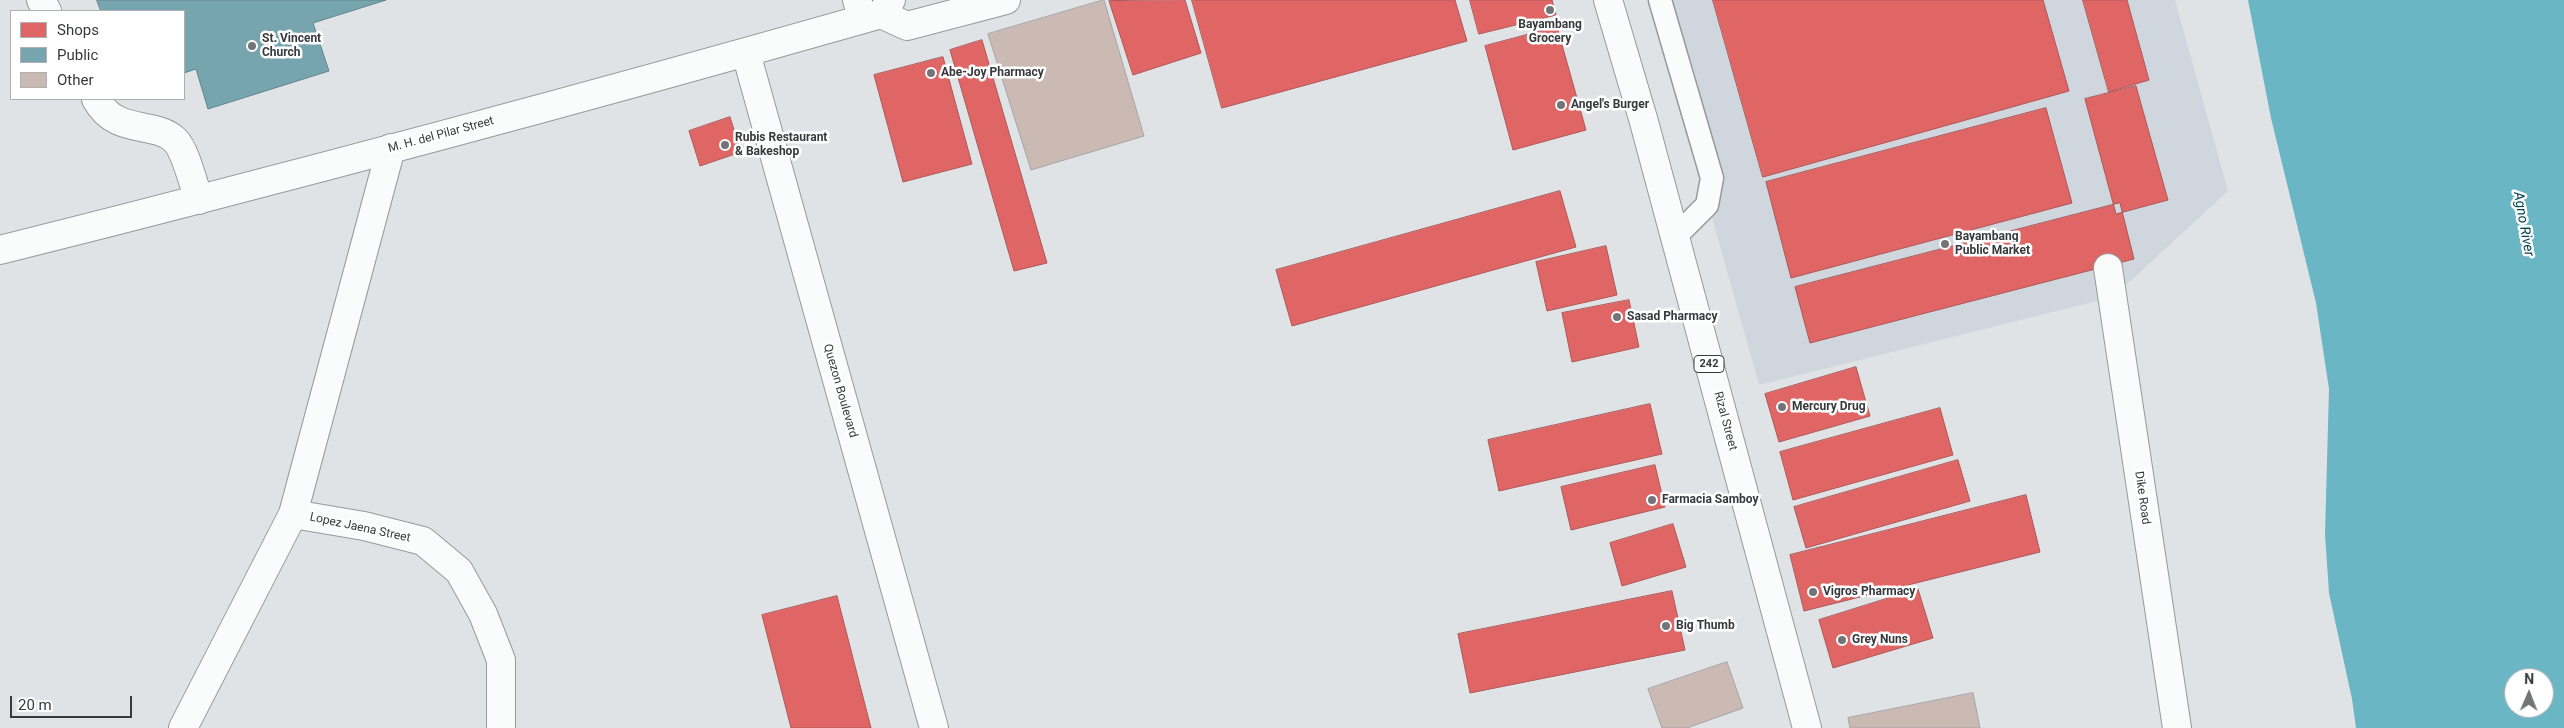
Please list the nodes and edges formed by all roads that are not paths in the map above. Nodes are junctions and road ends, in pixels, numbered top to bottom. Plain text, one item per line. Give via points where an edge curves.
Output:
1 (1006, 0) edge
2 (1608, 0) edge
3 (1660, 0) edge
4 (873, 8) edge
5 (746, 53) junction
6 (96, 100) edge
7 (392, 148) junction
8 (199, 200) junction
9 (1675, 237) junction
10 (0, 250) edge
11 (2108, 268) dead end
12 (294, 514) junction
13 (183, 728) edge
14 (500, 728) edge
15 (934, 728) edge
16 (1807, 728) edge
17 (2177, 728) edge

1 - 4 street, M. H. del Pilar Street via 907,26
2 - 9 street, Rizal Street / 242
3 - 9 lane via 1712,178 1707,205
4 - 5 street, M. H. del Pilar Street
5 - 7 street, M. H. del Pilar Street
5 - 15 street, Quezon Boulevard
6 - 8 street via 100,108 118,121 173,138 180,146
7 - 8 street, M. H. del Pilar Street
7 - 12 street
8 - 10 street, M. H. del Pilar Street
9 - 16 street, Rizal Street / 242
11 - 17 street, Dike Road
12 - 13 street
12 - 14 street, Lopez Jaena Street via 364,526 423,541 459,571 484,614 501,660

